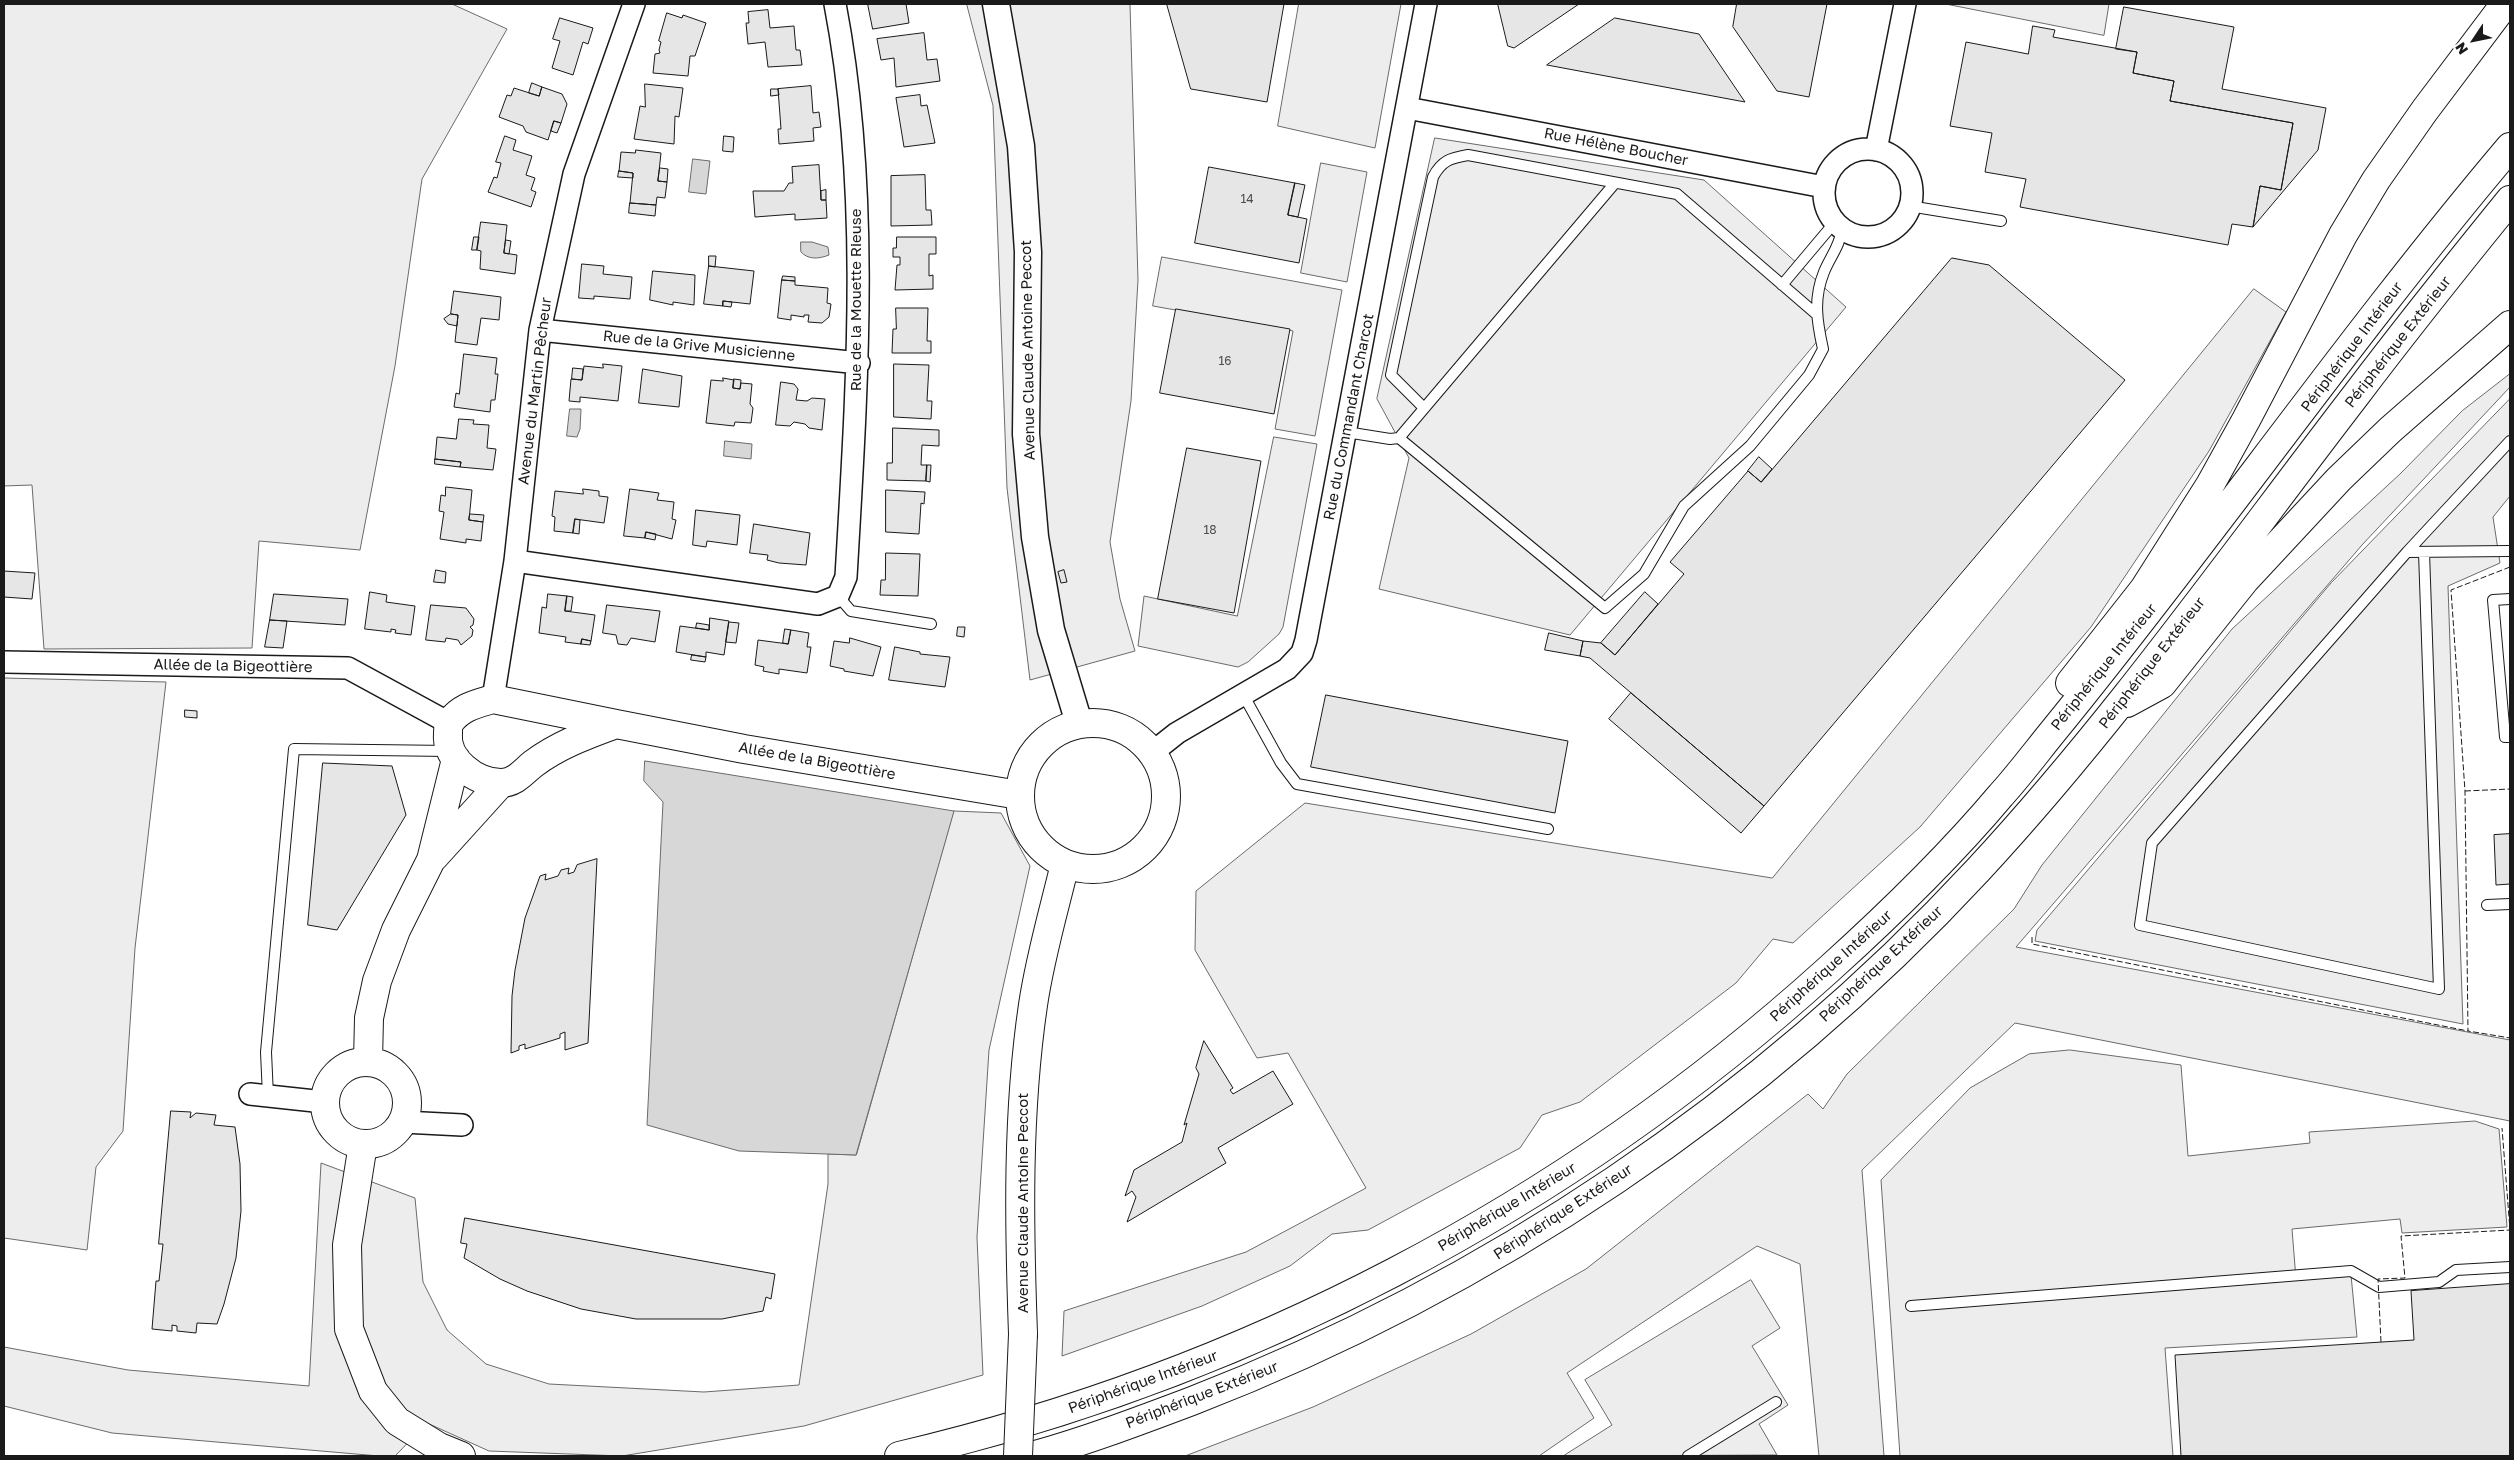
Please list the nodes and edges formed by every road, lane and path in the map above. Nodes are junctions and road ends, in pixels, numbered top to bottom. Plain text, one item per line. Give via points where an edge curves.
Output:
1 (634, 4) edge
2 (835, 4) edge
3 (996, 4) edge
4 (1426, 4) edge
5 (1905, 4) edge
6 (2505, 4) edge
7 (1407, 108) junction
8 (2510, 147) edge
9 (1876, 150) junction
10 (1615, 183) junction
11 (1824, 187) junction
12 (2510, 200) edge
13 (1910, 206) junction
14 (2001, 221) dead end
15 (1838, 226) junction
16 (1782, 285) junction
17 (1815, 313) junction
18 (2510, 325) edge
19 (540, 330) junction
20 (858, 363) junction
21 (1424, 408) junction
22 (1346, 432) junction
23 (1399, 438) junction
24 (2510, 441) edge
25 (2510, 551) edge
26 (2407, 552) junction
27 (2424, 552) junction
28 (515, 561) junction
29 (838, 596) junction
30 (2510, 599) edge
31 (931, 624) dead end
32 (4, 662) edge
33 (1244, 696) junction
34 (493, 699) junction
35 (2118, 707) junction
36 (449, 723) junction
37 (1079, 723) junction
38 (616, 724) junction
39 (2056, 727) junction
40 (2510, 737) edge
41 (1152, 752) junction
42 (453, 755) junction
43 (501, 783) junction
44 (1019, 795) junction
45 (1548, 829) dead end
46 (431, 860) junction
47 (1065, 864) junction
48 (2510, 904) edge
49 (2487, 905) dead end
50 (368, 1061) junction
51 (259, 1095) joint
52 (324, 1102) junction
53 (403, 1122) junction
54 (462, 1125) dead end
55 (363, 1144) junction
56 (2510, 1268) edge
57 (1911, 1306) dead end
58 (1776, 1402) dead end
59 (461, 1456) edge
60 (899, 1456) edge
61 (1018, 1456) edge
62 (1032, 1456) edge
63 (1688, 1456) edge

1 - 19 street, Avenue du Martin Pêcheur via 574,174
2 - 20 street, Rue de la Mouette Rieuse via 845,60 856,198
3 - 37 street, Avenue Claude Antoine Peccot via 1021,146 1028,252 1026,434 1035,537 1051,630
4 - 7 street, Rue du Commandant Charcot
5 - 9 street
6 - 39 main road via 2376,180 2343,235 2210,485 2144,588 2066,688
7 - 11 street, Rue Hélène Boucher
7 - 22 street, Rue du Commandant Charcot
8 - 39 main road, Périphérique Intérieur via 2411,269 2130,636
9 - 11 street via 1860,150 1845,155 1833,166
9 - 13 street via 1897,161 1907,174 1912,190
10 - 16 lane via 1677,194
10 - 21 lane
10 - 21 lane via 1468,155 1448,158 1438,167 1433,177 1391,375
11 - 15 street via 1825,206
12 - 35 main road, Périphérique Extérieur via 2356,395
13 - 14 lane
13 - 15 street via 1902,221 1882,235 1865,237
15 - 16 lane
15 - 17 lane via 1841,240 1823,273
16 - 17 lane
17 - 23 lane via 1823,349 1809,375 1750,446 1684,506 1644,574 1605,608
18 - 35 main road via 2339,479 2245,580 2162,684
19 - 20 street, Rue de la Grive Musicienne
19 - 28 street, Avenue du Martin Pêcheur
20 - 29 street, Rue de la Mouette Rieuse via 846,577
21 - 23 lane
22 - 23 lane
22 - 33 street, Rue du Commandant Charcot via 1302,653 1287,669
24 - 26 lane
25 - 27 lane
26 - 27 lane
26 - 27 lane via 2152,843 2140,925 2439,988
28 - 29 street via 818,604
28 - 34 street, Avenue du Martin Pêcheur
29 - 31 lane via 851,611
30 - 40 lane via 2493,600 2505,737
32 - 36 street, Allée de la Bigeottière via 348,668
33 - 41 street, Rue du Commandant Charcot via 1177,733
33 - 45 lane via 1281,763 1297,784
34 - 36 main road via 466,706
34 - 38 main road, Allée de la Bigeottière
35 - 62 main road, Périphérique Extérieur via 1977,871 1893,956 1741,1089 1554,1222 1474,1269 1346,1335 1228,1387
36 - 42 main road via 448,737
37 - 41 main road via 1100,722 1120,727 1138,737
37 - 44 main road via 1055,732 1036,748 1024,770
38 - 43 main road via 559,746 514,780
38 - 44 main road, Allée de la Bigeottière
39 - 60 main road, Périphérique Intérieur via 2002,795 1925,878 1788,1006 1640,1122 1536,1192 1399,1271 1227,1351 1131,1389 1055,1414
41 - 47 main road via 1164,777 1166,804 1158,830 1142,851 1118,865 1092,870
42 - 43 main road via 482,780
42 - 46 main road
42 - 51 lane via 294,749 266,1052
43 - 46 main road
44 - 47 main road via 1022,817 1032,836 1046,853
46 - 50 main road via 396,930 377,981 369,1018
47 - 61 main road, Avenue Claude Antoine Peccot, bridge via 1034,1002 1021,1116 1023,1334
48 - 49 lane
50 - 52 main road via 355,1062 338,1072 326,1089
50 - 53 main road via 382,1064 402,1082 407,1095
51 - 52 street
52 - 55 main road via 331,1126 340,1136
53 - 54 street
53 - 55 main road via 386,1139
55 - 59 main road via 347,1245 349,1329 373,1390 397,1421 439,1447
56 - 57 lane via 2456,1270 2439,1282 2378,1287 2351,1271
58 - 63 lane

